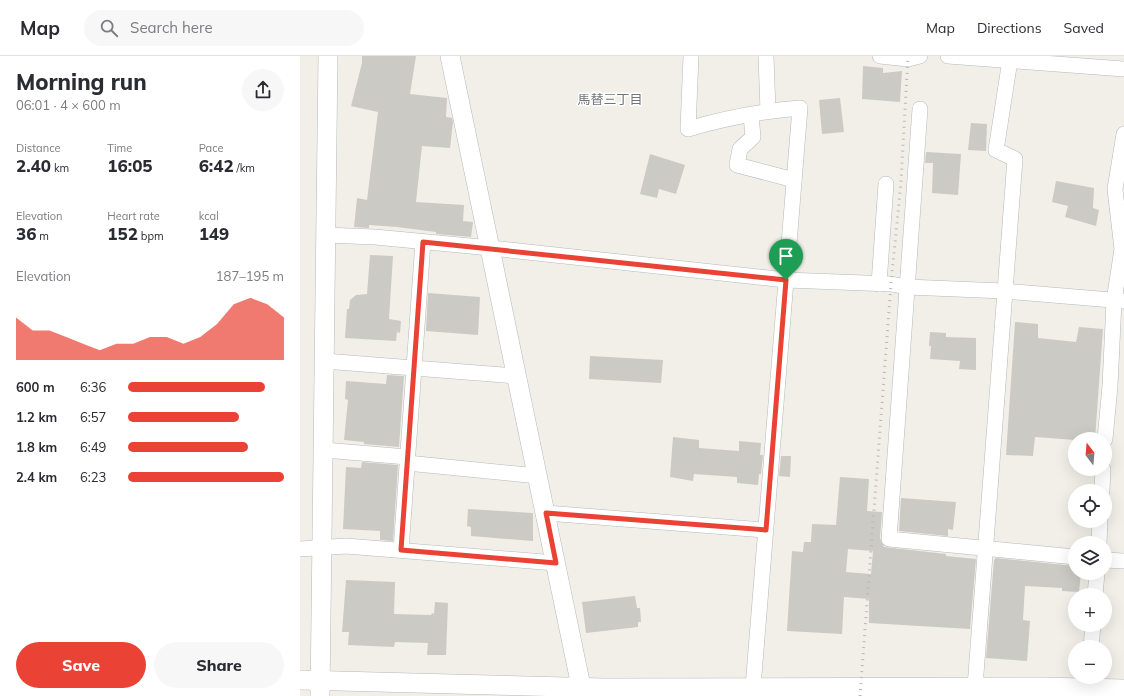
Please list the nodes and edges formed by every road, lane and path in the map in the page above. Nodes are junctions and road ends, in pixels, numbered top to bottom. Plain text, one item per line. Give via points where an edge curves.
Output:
1 (328, 56) edge
2 (450, 56) edge
3 (692, 56) edge
4 (766, 56) edge
5 (880, 56) edge
6 (920, 56) edge
7 (948, 56) edge
8 (1010, 60) junction
9 (1124, 69) edge
10 (920, 109) dead end
11 (768, 110) junction
12 (751, 115) junction
13 (1124, 134) edge
14 (794, 180) junction
15 (886, 184) dead end
16 (326, 235) junction
17 (423, 242) junction
18 (491, 248) junction
19 (786, 280) junction
20 (879, 284) junction
21 (907, 287) junction
22 (1004, 291) junction
23 (1119, 301) edge
24 (324, 361) junction
25 (414, 368) junction
26 (517, 376) junction
27 (1117, 387) edge
28 (1107, 432) edge
29 (324, 450) junction
30 (407, 460) junction
31 (538, 476) junction
32 (546, 513) junction
33 (766, 530) junction
34 (986, 547) junction
35 (322, 548) junction
36 (300, 549) edge
37 (401, 550) junction
38 (1068, 556) edge
39 (1112, 560) edge
40 (1124, 561) edge
41 (556, 563) junction
42 (300, 680) edge
43 (1080, 684) edge
44 (1099, 684) edge
45 (976, 687) junction
46 (320, 688) edge
47 (1124, 689) edge
48 (759, 690) edge
49 (582, 692) edge
50 (849, 692) edge
51 (896, 692) edge
52 (1042, 692) edge

1 - 16 street
2 - 18 street
3 - 12 street via 688,129 721,119
4 - 11 street
5 - 6 street via 908,59
7 - 8 street
8 - 9 street
8 - 22 street via 996,150 1015,159
10 - 21 street
11 - 12 street
11 - 14 street via 800,108
12 - 14 street via 753,137 740,149 737,165
13 - 23 street via 1115,189 1122,249
14 - 19 street
15 - 20 street
16 - 17 street
16 - 24 street
17 - 18 street
17 - 25 street
18 - 19 street
18 - 26 street
19 - 20 street
19 - 33 street
20 - 21 street
21 - 22 street
21 - 34 street via 889,539
22 - 23 street
22 - 34 street
23 - 27 street
24 - 25 street
24 - 29 street
25 - 26 street
25 - 30 street
26 - 31 street
27 - 28 street
29 - 30 street
29 - 35 street
30 - 31 street
30 - 37 street
31 - 32 street
32 - 33 street
32 - 41 street
33 - 48 street
34 - 38 street
34 - 45 street
35 - 36 street
35 - 37 street via 346,546
35 - 46 street
37 - 41 street
39 - 40 street
41 - 49 street
42 - 46 street
43 - 52 street
44 - 47 street
45 - 51 street
45 - 52 street
46 - 49 street
48 - 49 street
48 - 50 street
50 - 51 street

